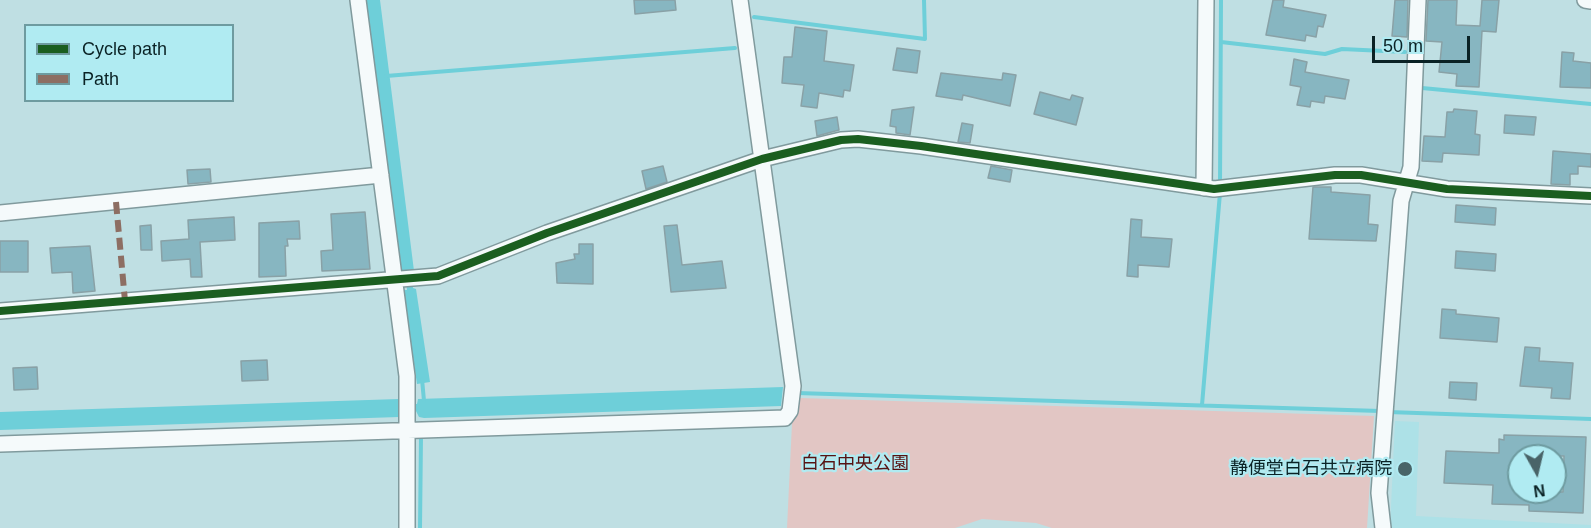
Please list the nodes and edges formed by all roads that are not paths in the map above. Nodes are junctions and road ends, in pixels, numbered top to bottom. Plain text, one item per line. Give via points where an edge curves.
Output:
1 (358, 0) edge
2 (740, 0) edge
3 (1418, 0) edge
4 (1585, 0) edge
5 (1206, 1) edge
6 (1591, 1) edge
7 (762, 159) junction
8 (381, 175) junction
9 (1406, 183) junction
10 (1214, 189) junction
11 (1591, 196) edge
12 (0, 213) edge
13 (404, 280) junction
14 (0, 311) edge
15 (409, 431) junction
16 (0, 444) edge
17 (407, 528) edge
18 (1383, 528) edge

1 - 8 street
2 - 7 street
3 - 9 street via 1411,167
4 - 6 street
5 - 10 street
7 - 10 street via 858,139
7 - 13 street via 547,233 438,276
7 - 15 street via 793,393 785,418
8 - 12 street
8 - 13 street
9 - 10 street via 1335,175
9 - 11 street via 1447,189
9 - 18 street via 1401,201 1379,494
13 - 14 street
13 - 15 street
15 - 16 street
15 - 17 street

